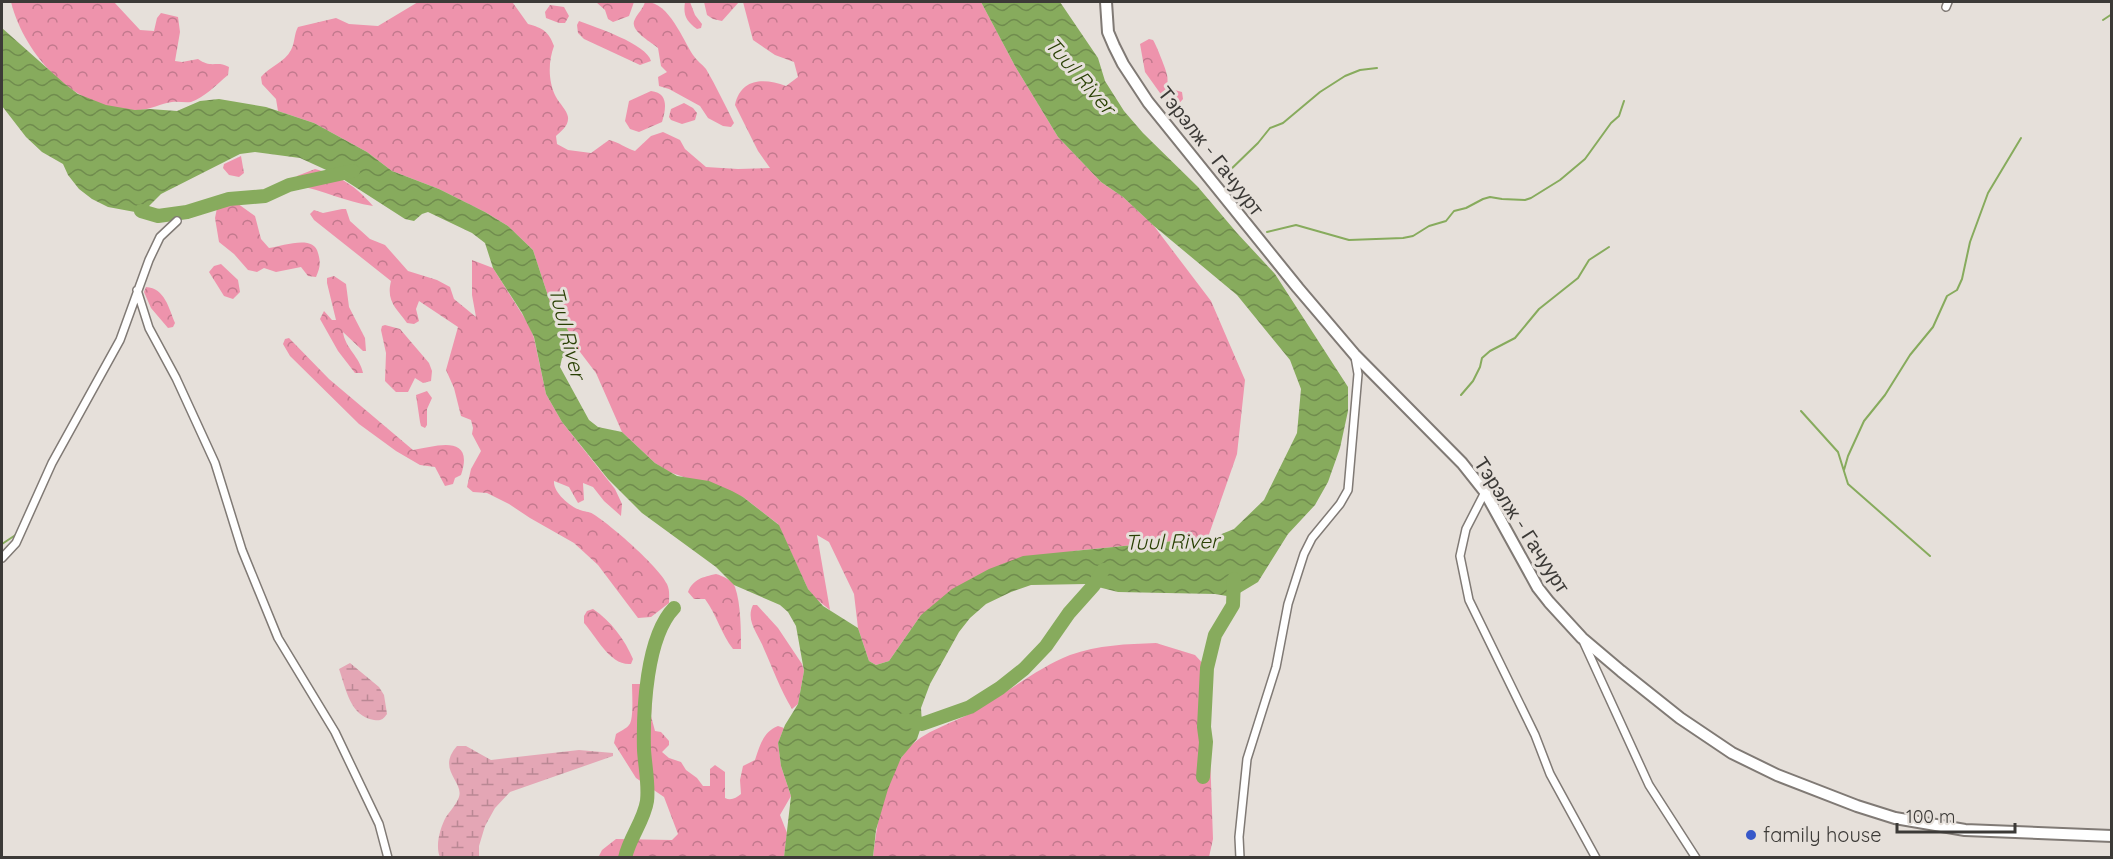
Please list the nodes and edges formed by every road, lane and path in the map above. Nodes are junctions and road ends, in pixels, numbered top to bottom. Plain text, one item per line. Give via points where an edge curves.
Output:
1 (1106, 2) edge
2 (177, 220) dead end
3 (137, 290) junction
4 (1355, 355) junction
5 (1485, 492) junction
6 (2, 558) edge
7 (1582, 638) junction
8 (2112, 836) edge
9 (1240, 857) edge
10 (388, 858) edge
11 (1596, 858) edge
12 (1696, 858) edge

1 - 4 main road, Тэрэлж - Гачуурт via 1108,32 1148,102
2 - 3 street via 160,237
3 - 6 street via 120,340 52,463 16,543
3 - 10 street via 149,328 215,463 242,550 279,638 335,732 379,824
4 - 5 main road, Тэрэлж - Гачуурт via 1462,463
4 - 9 street via 1358,374 1348,490 1312,538 1288,604 1276,667 1247,759
5 - 7 main road, Тэрэлж - Гачуурт via 1538,588
5 - 11 street via 1466,530 1460,556 1469,600 1550,774
7 - 8 main road, Тэрэлж - Гачуурт via 1680,718 1732,753 1821,793 1895,818 1956,829
7 - 12 street via 1649,785

